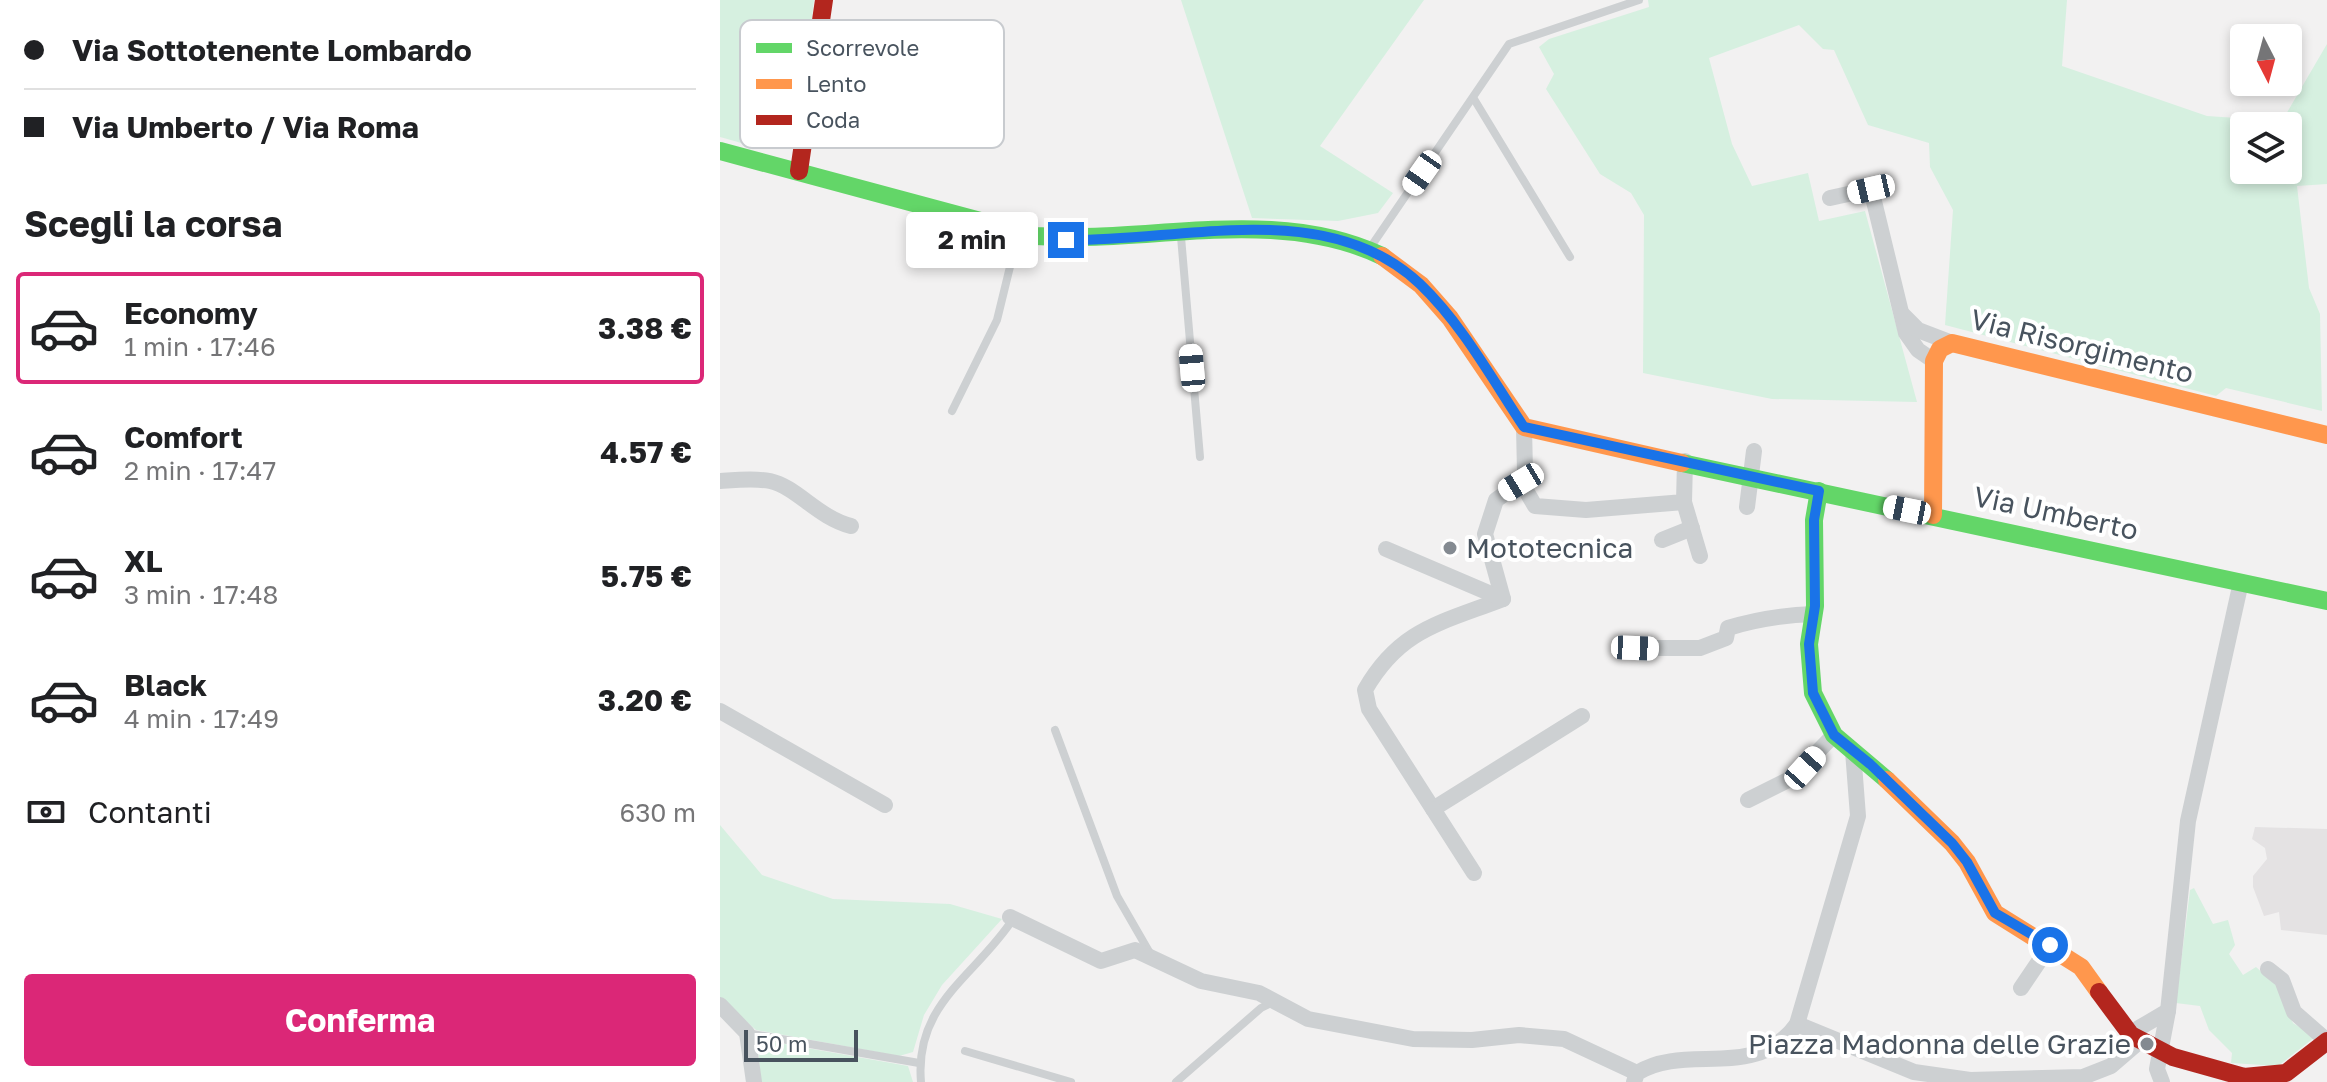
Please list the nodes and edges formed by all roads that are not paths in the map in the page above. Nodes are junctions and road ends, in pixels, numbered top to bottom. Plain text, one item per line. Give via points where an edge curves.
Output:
1 (824, 0) edge
2 (1639, 0) edge
3 (821, 20) edge
4 (1474, 99) junction
5 (802, 148) edge
6 (720, 151) edge
7 (799, 171) junction
8 (1830, 198) dead end
9 (1018, 233) junction
10 (1181, 236) junction
11 (1370, 249) junction
12 (1570, 257) dead end
13 (1900, 311) junction
14 (1952, 343) junction
15 (1934, 361) junction
16 (952, 411) dead end
17 (1524, 427) junction
18 (2327, 435) edge
19 (1754, 451) dead end
20 (1200, 457) dead end
21 (1685, 461) junction
22 (1751, 476) junction
23 (720, 481) edge
24 (1521, 482) junction
25 (1819, 491) junction
26 (1684, 502) junction
27 (1747, 507) dead end
28 (1933, 515) junction
29 (851, 526) dead end
30 (1692, 528) junction
31 (1662, 540) dead end
32 (1386, 549) dead end
33 (1700, 556) dead end
34 (2241, 582) junction
35 (1503, 599) junction
36 (2327, 601) edge
37 (1814, 614) junction
38 (1635, 648) dead end
39 (720, 711) edge
40 (1582, 716) dead end
41 (1055, 730) dead end
42 (1834, 735) junction
43 (1853, 751) junction
44 (1748, 800) dead end
45 (885, 805) dead end
46 (1433, 809) junction
47 (1474, 873) dead end
48 (1011, 918) joint
49 (2050, 945) junction
50 (1152, 956) junction
51 (2268, 969) dead end
52 (2021, 988) dead end
53 (1276, 1001) junction
54 (720, 1005) edge
55 (2168, 1011) junction
56 (1797, 1024) junction
57 (747, 1033) junction
58 (2132, 1035) junction
59 (2327, 1041) edge
60 (965, 1051) dead end
61 (919, 1063) junction
62 (2163, 1065) edge
63 (1636, 1078) edge
64 (2245, 1079) edge
65 (1970, 1081) edge
66 (754, 1082) edge
67 (921, 1082) edge
68 (1071, 1082) edge
69 (1176, 1082) edge

1 - 3 main road
2 - 4 lane via 1509,44
4 - 11 lane
4 - 12 lane
5 - 7 main road
6 - 7 main road
7 - 9 main road
8 - 13 street via 1871,189
9 - 10 main road via 1088,240
9 - 16 lane via 997,320
10 - 11 main road via 1288,230 1341,238
10 - 20 lane
11 - 17 main road via 1420,284 1454,322
13 - 14 street via 1918,330
13 - 15 street via 1906,333
14 - 15 main road, Via Risorgimento via 1940,349
14 - 18 main road, Via Risorgimento
15 - 28 main road, Via Risorgimento
17 - 21 main road
17 - 24 street
19 - 22 street
21 - 22 main road, Via Umberto
21 - 26 street
22 - 25 main road, Via Umberto
22 - 27 street
23 - 29 street via 770,481 832,521
24 - 26 street via 1535,506 1586,510
24 - 35 street via 1496,500 1485,534
25 - 28 main road, Via Umberto
25 - 37 main road
26 - 30 street
28 - 34 main road, Via Umberto
30 - 31 street
30 - 33 street
32 - 35 street
34 - 36 main road, Via Umberto
34 - 55 street via 2188,821
35 - 46 street via 1400,644 1365,690 1369,709
37 - 38 street via 1754,620 1728,628 1726,638 1700,648
37 - 42 main road via 1809,644 1813,693
39 - 45 street
40 - 46 street
41 - 50 lane via 1117,896
42 - 43 main road
42 - 44 street via 1792,778
43 - 49 main road via 1952,843 1995,913
43 - 56 street via 1858,816
46 - 47 street
48 - 50 street via 1101,961 1135,950
48 - 61 lane via 936,1009
49 - 52 street
49 - 58 main road via 2081,967
50 - 53 street via 1201,981
51 - 59 street via 2282,980 2294,1012
53 - 63 street via 1308,1019 1413,1039 1564,1039
53 - 69 lane via 1261,1008
54 - 57 street
55 - 58 street
55 - 62 street
56 - 63 street via 1766,1051 1656,1065
56 - 65 street via 1914,1072
57 - 61 lane
57 - 66 street
58 - 62 main road
58 - 65 street via 2125,1054 2100,1073
59 - 64 main road via 2286,1073
60 - 68 lane
61 - 67 lane
62 - 64 main road

